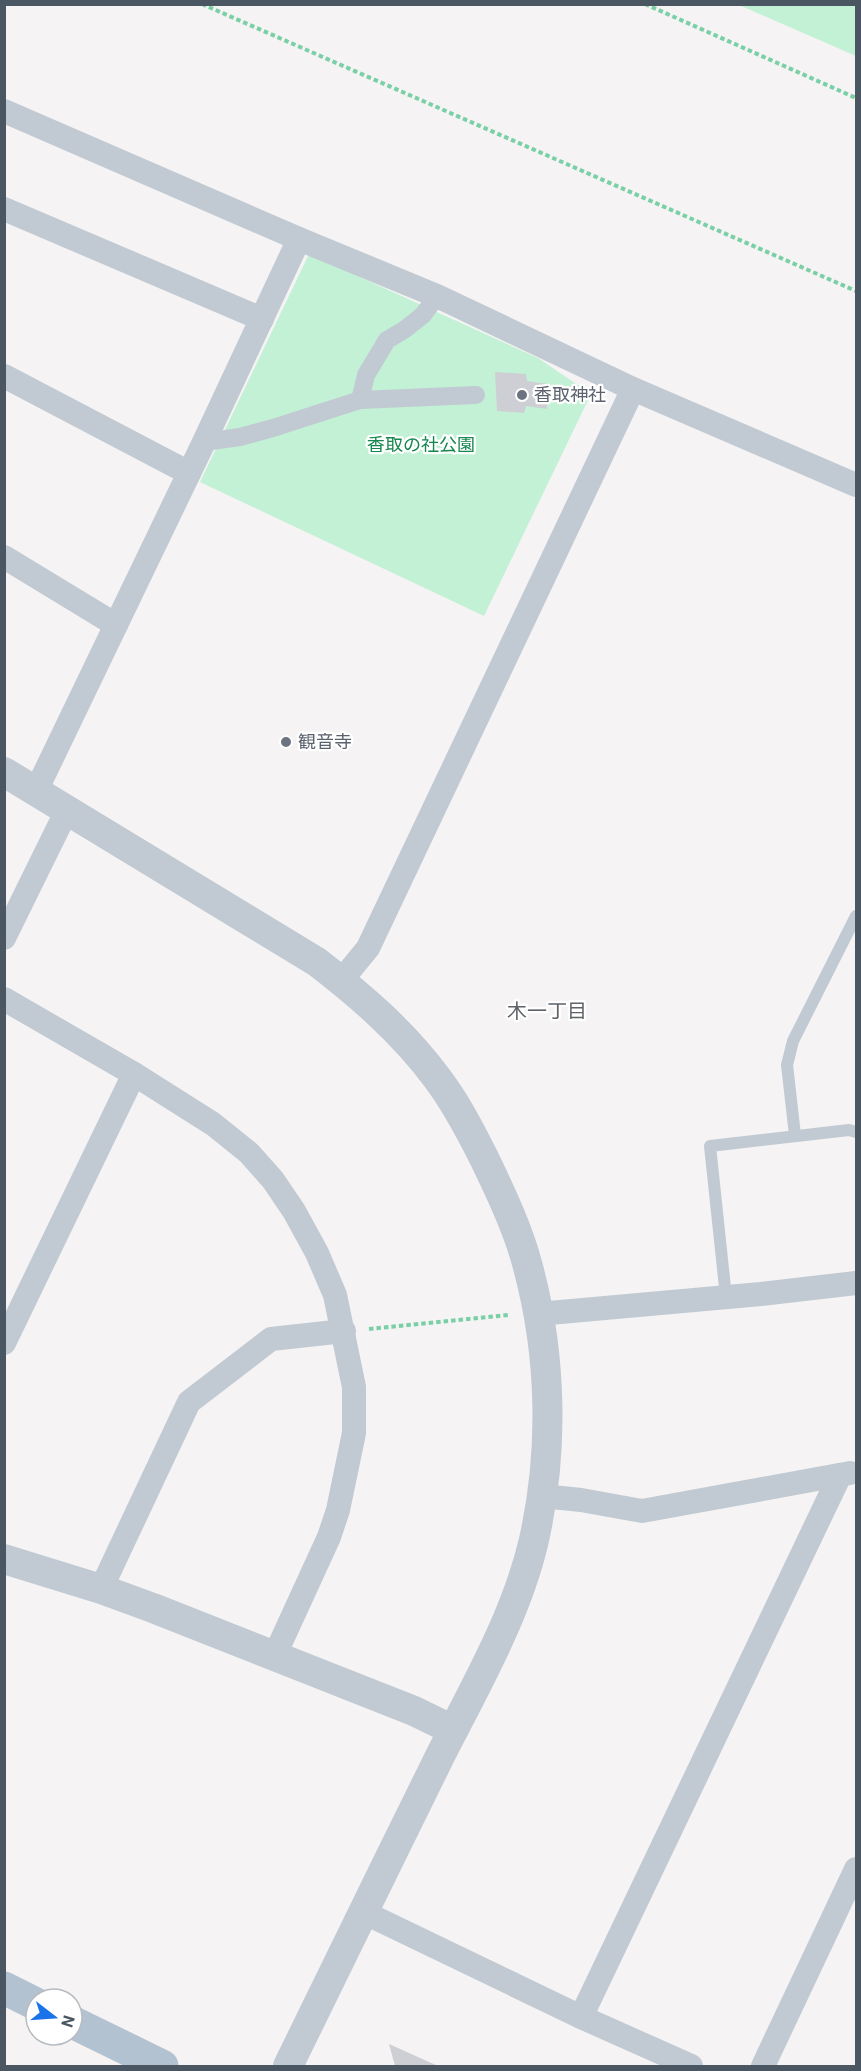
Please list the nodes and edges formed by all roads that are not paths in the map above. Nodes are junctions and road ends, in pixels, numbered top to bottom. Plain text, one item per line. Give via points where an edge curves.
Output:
1 (4, 111) edge
2 (4, 209) edge
3 (299, 239) junction
4 (437, 296) junction
5 (262, 319) junction
6 (4, 376) edge
7 (633, 389) junction
8 (476, 395) dead end
9 (360, 400) junction
10 (204, 442) junction
11 (189, 473) junction
12 (856, 485) edge
13 (4, 556) edge
14 (116, 625) junction
15 (4, 772) edge
16 (36, 791) junction
17 (67, 810) junction
18 (856, 916) edge
19 (4, 938) edge
20 (341, 981) junction
21 (4, 999) edge
22 (134, 1074) junction
23 (856, 1132) edge
24 (795, 1135) junction
25 (856, 1283) edge
26 (726, 1297) junction
27 (538, 1314) junction
28 (344, 1331) junction
29 (4, 1343) edge
30 (847, 1481) edge
31 (542, 1496) junction
32 (4, 1559) edge
33 (101, 1589) junction
34 (274, 1657) junction
35 (453, 1730) junction
36 (856, 1869) edge
37 (363, 1912) junction
38 (4, 1988) edge
39 (24, 1998) edge
40 (580, 2017) junction
41 (84, 2028) edge
42 (162, 2067) edge
43 (288, 2067) edge
44 (691, 2067) edge
45 (763, 2067) edge

1 - 3 street
2 - 5 street
3 - 4 street
3 - 5 street
4 - 7 street
4 - 9 street via 423,315 387,340 366,375
5 - 10 street
6 - 11 street
7 - 12 street
7 - 20 street via 368,948
8 - 9 street
9 - 10 street via 240,437
10 - 11 street
11 - 14 street
13 - 14 street
14 - 16 street
15 - 16 street
16 - 17 street
17 - 19 street
17 - 20 street via 270,932
18 - 24 lane via 794,1041 787,1065
20 - 27 street via 398,1031 437,1077 461,1114 492,1175 528,1265
21 - 22 street
22 - 28 street via 213,1124 273,1180 317,1253 335,1295
22 - 29 street
23 - 24 lane
24 - 26 lane via 710,1146
25 - 26 street
26 - 27 street
27 - 31 street via 547,1405
28 - 33 street via 271,1339 189,1402
28 - 34 street via 354,1387 354,1433 346,1479 329,1537
30 - 31 street via 642,1511
30 - 40 street
31 - 35 street via 519,1587 502,1631
32 - 33 street
33 - 34 street
34 - 35 street
35 - 37 street
36 - 45 street
37 - 40 street
37 - 43 street
38 - 39 main road
40 - 44 street
41 - 42 main road

